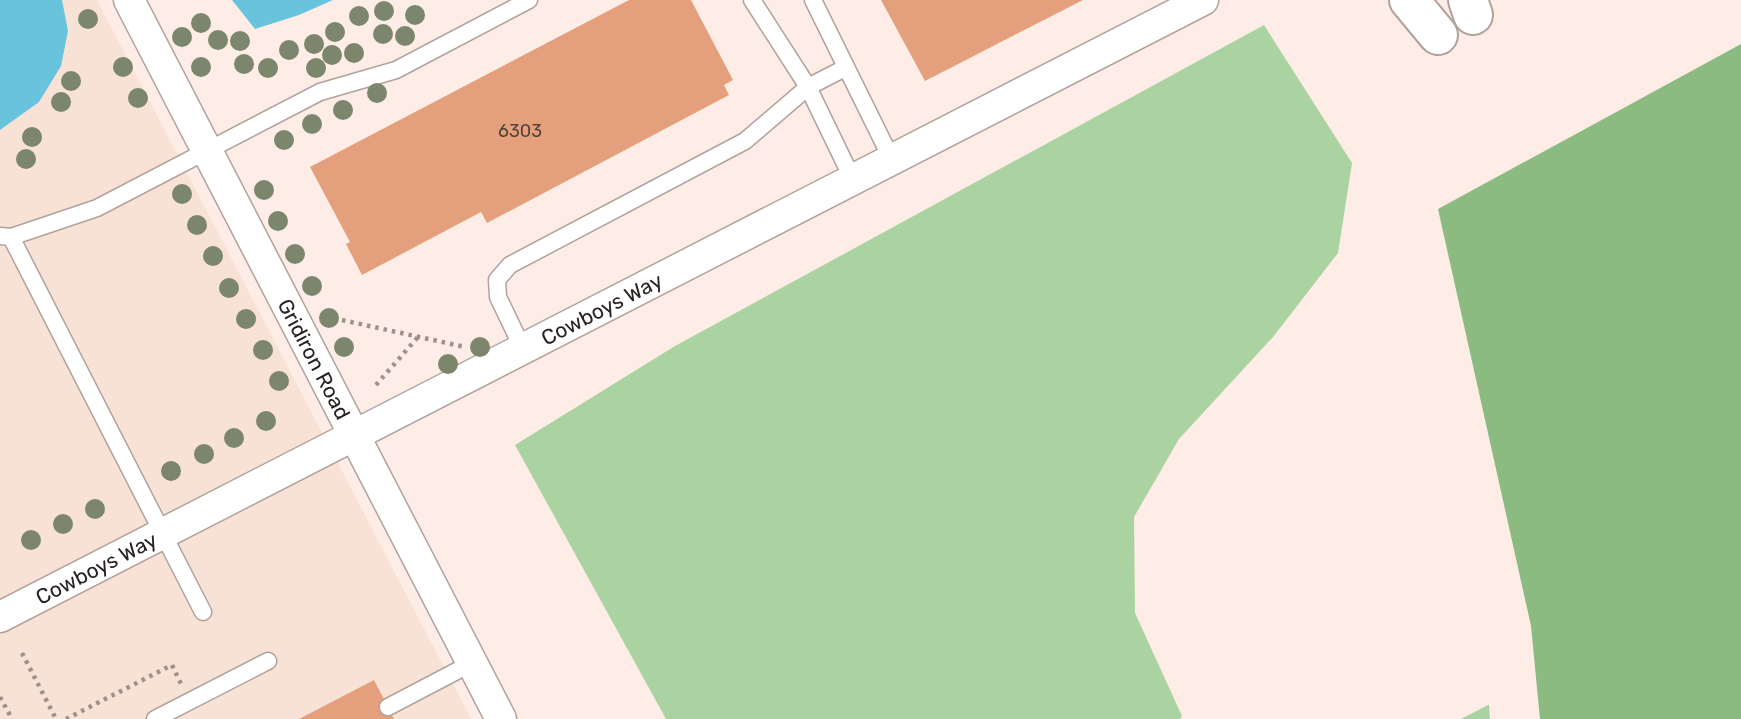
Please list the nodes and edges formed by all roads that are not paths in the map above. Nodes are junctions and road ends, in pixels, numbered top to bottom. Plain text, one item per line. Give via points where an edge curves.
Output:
1 (129, 0) edge
2 (529, 0) edge
3 (752, 0) edge
4 (813, 0) edge
5 (1409, 0) edge
6 (1211, 1) edge
7 (1438, 35) dead end
8 (845, 68) junction
9 (808, 87) junction
10 (207, 150) junction
11 (891, 160) junction
12 (853, 180) junction
13 (6, 236) edge
14 (523, 349) junction
15 (354, 435) junction
16 (163, 533) junction
17 (203, 612) dead end
18 (0, 617) edge
19 (268, 661) dead end
20 (472, 663) junction
21 (388, 707) dead end
22 (155, 719) edge
23 (501, 719) edge

1 - 10 street, Gridiron Road
2 - 10 lane via 396,70 320,92
3 - 9 lane
4 - 8 lane
5 - 7 street
6 - 11 street, Cowboys Way
8 - 9 lane
8 - 11 lane
9 - 12 lane
9 - 14 lane via 746,141 510,264 497,280 498,297
10 - 13 lane via 97,208
10 - 15 street, Gridiron Road
11 - 12 street, Cowboys Way
12 - 14 street, Cowboys Way
13 - 16 lane
14 - 15 street, Cowboys Way
15 - 16 street, Cowboys Way
15 - 20 street, Gridiron Road
16 - 17 lane
16 - 18 street, Cowboys Way
19 - 22 lane
20 - 21 lane
20 - 23 street, Gridiron Road

